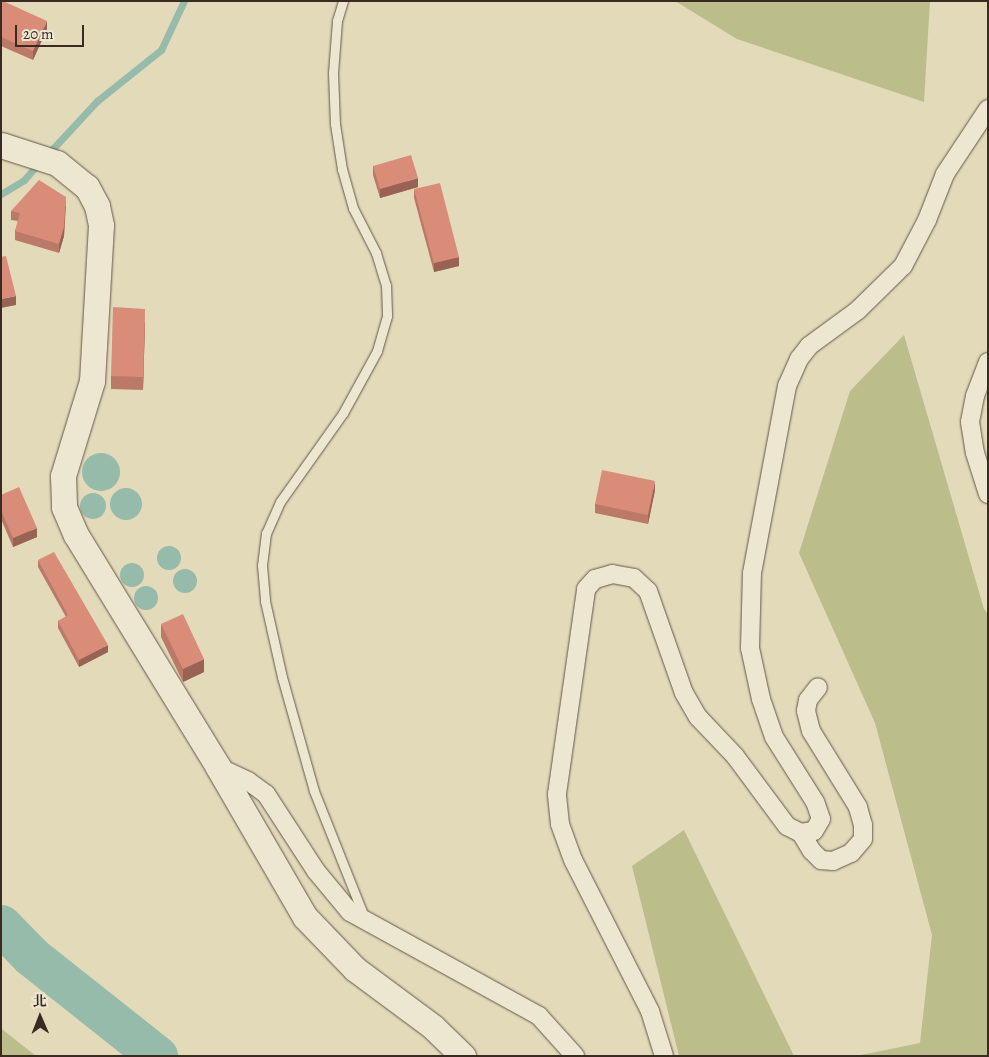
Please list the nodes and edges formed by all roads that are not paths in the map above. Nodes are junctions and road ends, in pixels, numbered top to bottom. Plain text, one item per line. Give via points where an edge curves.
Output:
1 (343, 1) edge
2 (988, 109) edge
3 (1, 145) edge
4 (988, 362) edge
5 (988, 494) edge
6 (818, 687) dead end
7 (218, 767) junction
8 (802, 833) junction
9 (367, 923) junction
10 (463, 1056) edge
11 (575, 1056) edge
12 (664, 1056) edge

1 - 9 lane via 337,21 333,73 335,124 342,169 354,208 386,285 387,316 377,351 343,413 280,502 266,533 262,565 265,601 282,677 314,791
2 - 8 street via 945,174 927,220 902,266 858,310 809,346 787,386 752,573 750,648 761,699 774,737 815,802 821,819 814,831
3 - 7 street via 57,163 87,187 97,206 100,225 92,381 63,476 64,507 76,535
4 - 5 street via 975,396 970,422 974,453
6 - 8 street via 808,700 806,711 811,731 858,807 864,825 863,840 851,853 833,861 821,860 812,852
7 - 9 street via 248,781 266,794 338,901
7 - 10 street via 305,916 327,943 355,969 433,1027
8 - 12 street via 787,826 735,756 698,717 684,693 648,591 634,578 612,574 595,579 586,589 568,707 557,794 560,824 573,860 650,1012
9 - 11 street via 539,1016

